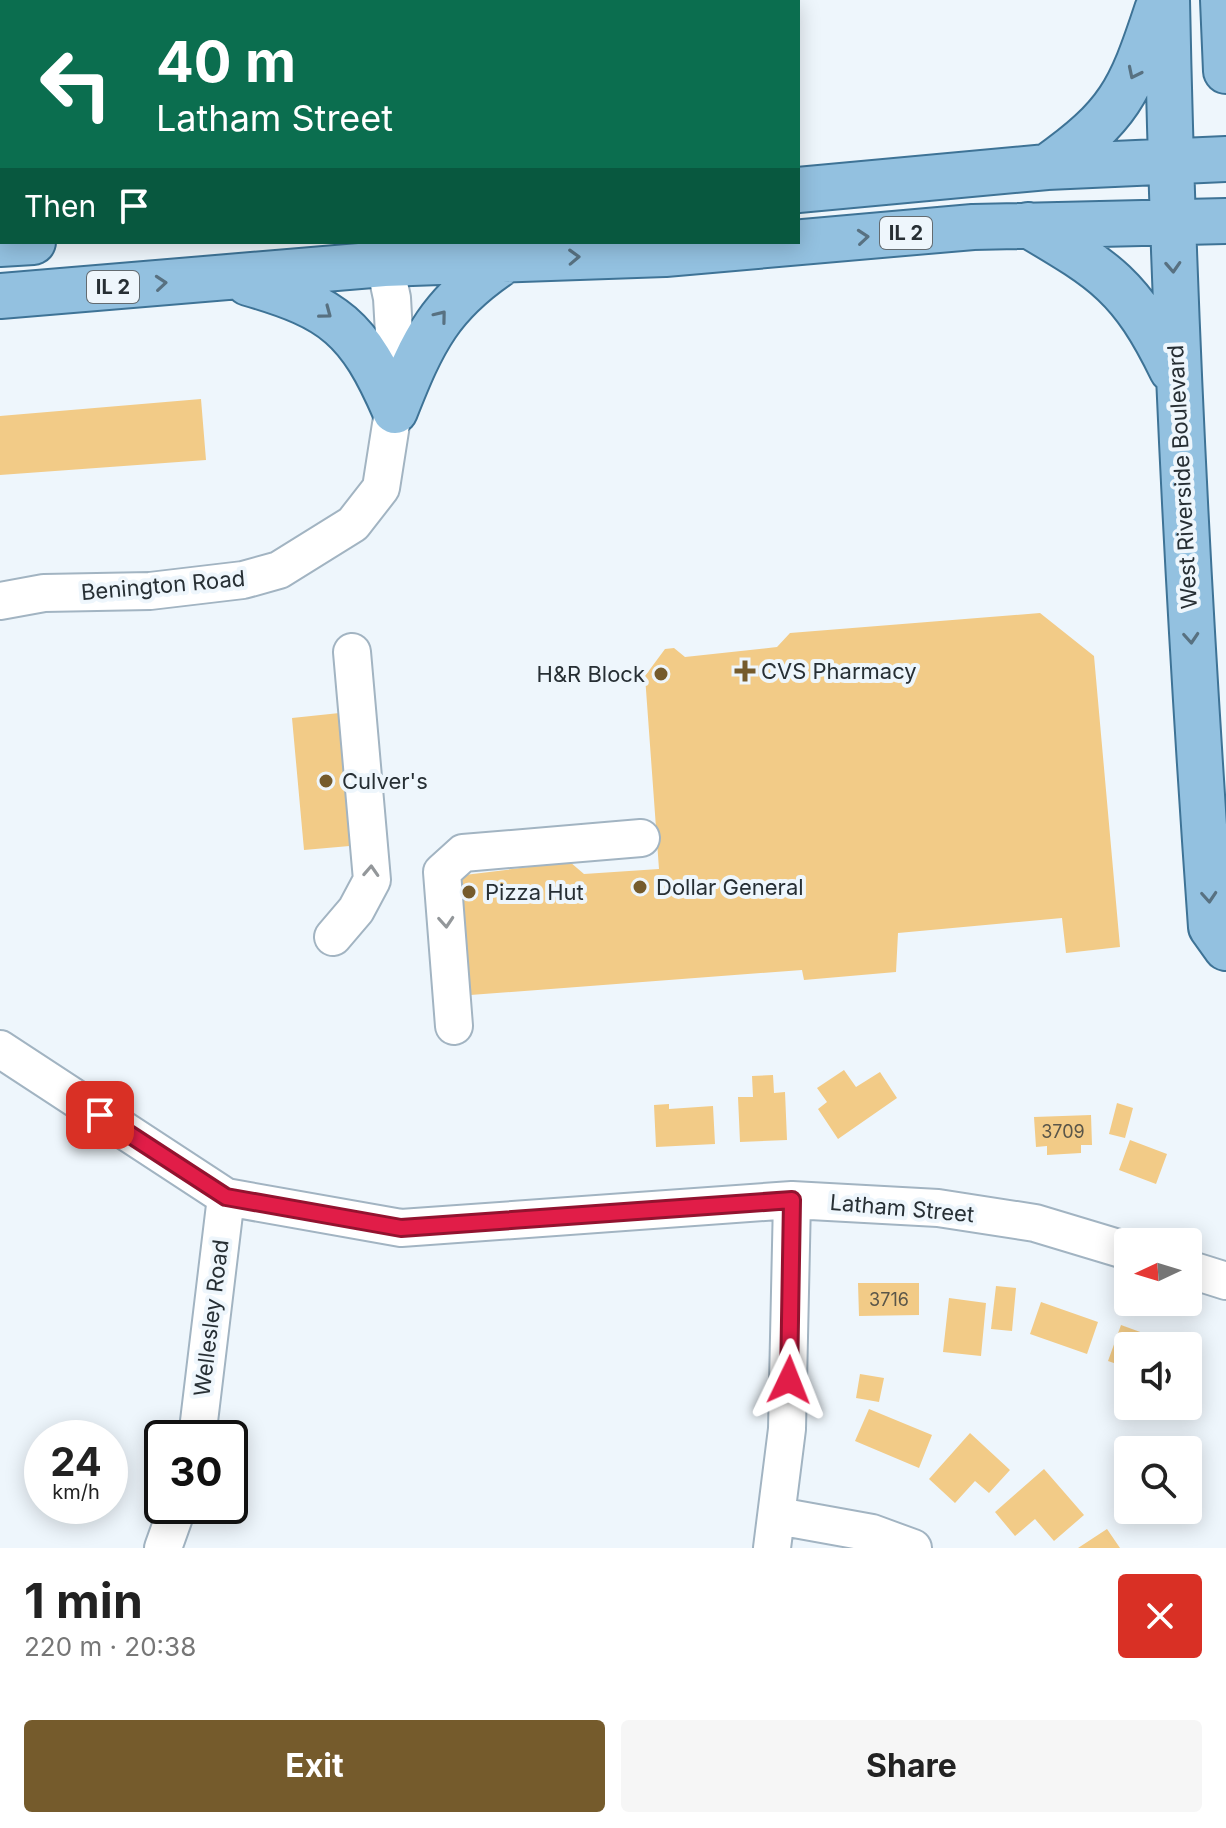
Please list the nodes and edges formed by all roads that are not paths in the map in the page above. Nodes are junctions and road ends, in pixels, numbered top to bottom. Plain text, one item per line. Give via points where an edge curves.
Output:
1 (1160, 0) edge
2 (1167, 0) edge
3 (1224, 13) edge
4 (1226, 71) edge
5 (1226, 159) edge
6 (1170, 161) junction
7 (1047, 167) junction
8 (800, 190) edge
9 (1226, 221) edge
10 (1171, 223) junction
11 (1028, 225) junction
12 (800, 243) edge
13 (790, 244) edge
14 (382, 253) edge
15 (506, 260) junction
16 (227, 277) junction
17 (1, 293) edge
18 (1177, 380) junction
19 (395, 411) junction
20 (0, 601) edge
21 (352, 652) dead end
22 (641, 838) dead end
23 (333, 937) dead end
24 (1226, 948) edge
25 (454, 1026) dead end
26 (0, 1049) edge
27 (226, 1197) junction
28 (792, 1200) junction
29 (1114, 1247) edge
30 (1202, 1273) edge
31 (1226, 1281) edge
32 (199, 1420) edge
33 (172, 1524) edge
34 (775, 1532) edge
35 (163, 1548) edge
36 (913, 1548) edge

1 -> 7 main road via 1137,69 1114,110 1094,133
2 - 6 main road, West Riverside Boulevard
3 - 4 main road
5 - 6 main road
6 - 7 main road
6 - 10 main road, West Riverside Boulevard
7 - 8 main road
9 - 10 main road, IL 2
10 - 11 main road, IL 2
10 -> 18 main road, West Riverside Boulevard
12 -> 11 main road, IL 2
11 - 18 main road via 1118,284 1146,320
15 -> 13 main road, IL 2
14 - 15 main road, IL 2
14 - 16 main road, IL 2
14 - 19 street, Benington Road via 396,343
19 -> 15 main road via 433,326 472,285
17 -> 16 main road, IL 2
16 -> 19 main road via 317,305 369,356
18 -> 24 main road, West Riverside Boulevard via 1211,927
19 - 20 street, Benington Road via 381,488 369,507 353,524 279,570 232,582 150,591 44,593
23 -> 21 street via 372,880
22 -> 25 street via 463,853 442,872
26 - 27 street, Latham Street
27 - 28 street, Latham Street via 401,1228
27 - 32 street, Wellesley Road
28 - 29 street, Latham Street via 938,1208 1035,1223
28 - 34 street via 787,1429
30 - 31 street
33 - 35 street
34 - 36 street via 872,1533

